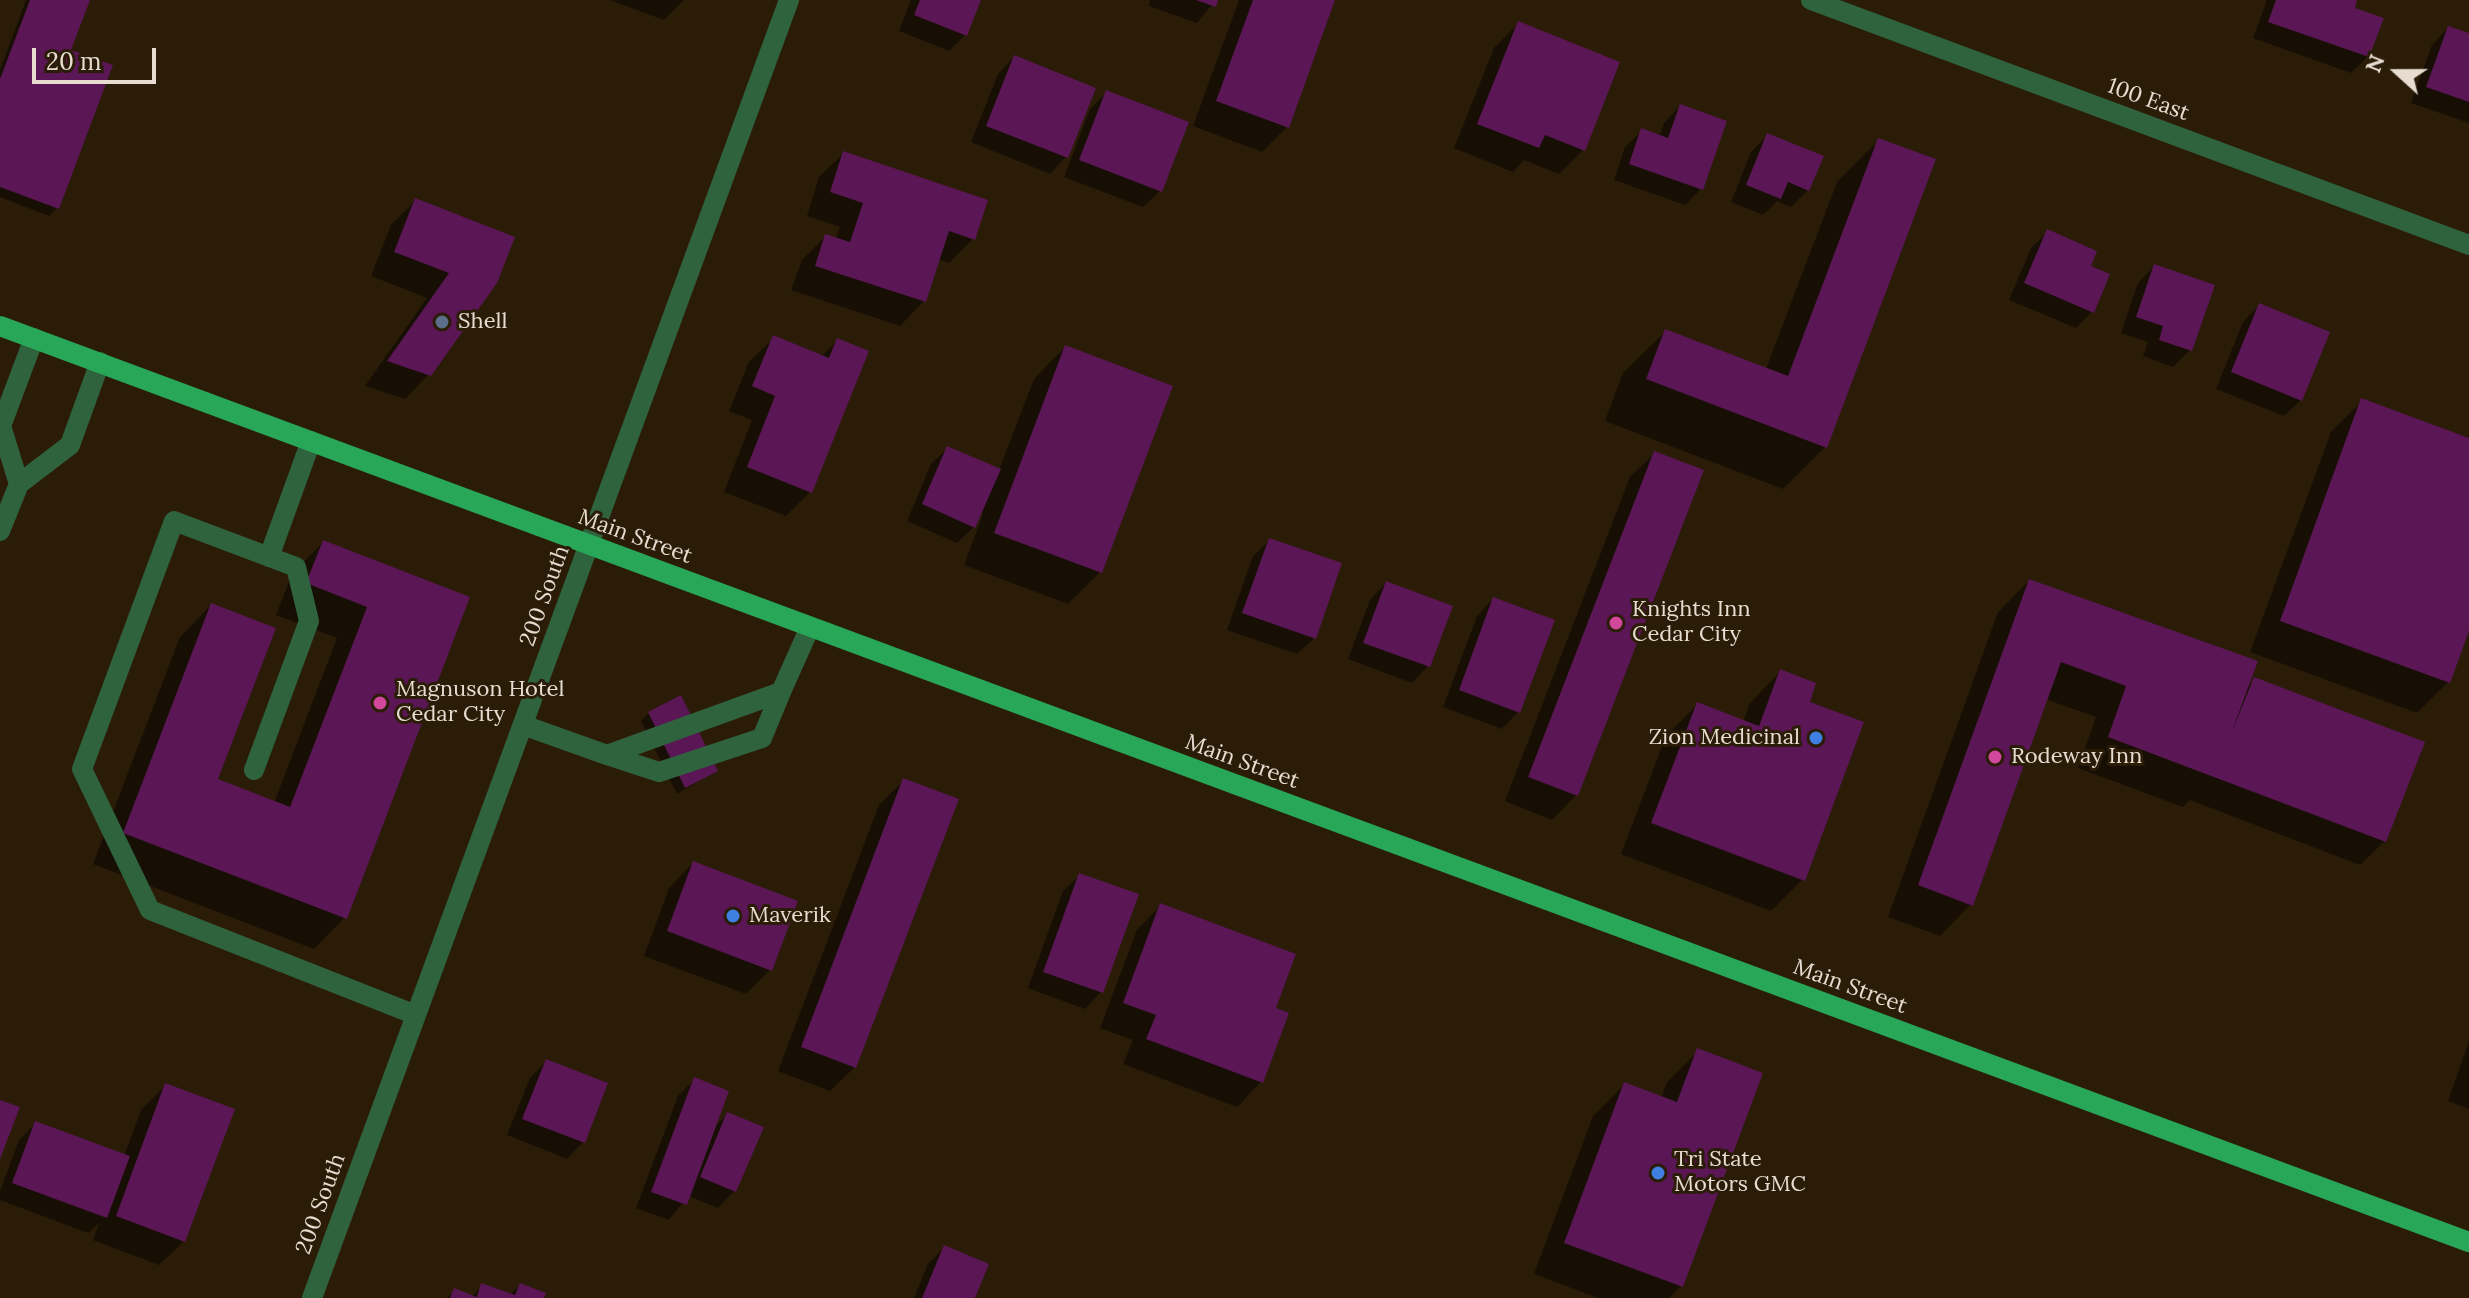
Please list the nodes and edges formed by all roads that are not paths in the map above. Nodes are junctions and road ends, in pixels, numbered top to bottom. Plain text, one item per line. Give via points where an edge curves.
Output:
1 (789, 0) edge
2 (1811, 0) edge
3 (2469, 245) edge
4 (0, 326) edge
5 (34, 338) junction
6 (100, 362) junction
7 (311, 441) junction
8 (19, 484) junction
9 (0, 531) edge
10 (589, 546) junction
11 (269, 557) junction
12 (810, 627) junction
13 (781, 692) junction
14 (523, 725) junction
15 (607, 755) junction
16 (254, 770) dead end
17 (416, 1015) junction
18 (2469, 1242) edge
19 (312, 1298) edge

1 - 10 street, 200 South
2 - 3 street, 100 East
4 - 5 main road, Main Street
5 - 6 main road, Main Street
5 - 8 street via 1,426
6 - 7 main road, Main Street
6 - 8 street via 70,445
7 - 10 main road, Main Street
7 - 11 street
8 - 9 street
10 - 12 main road, Main Street
10 - 14 street, 200 South
11 - 16 street via 296,567 309,621
11 - 17 street via 174,521 82,769 150,910
12 - 13 street
12 - 18 main road, Main Street
13 - 15 street
13 - 15 street via 762,738 659,772
14 - 15 street
14 - 17 street, 200 South
17 - 19 street, 200 South

